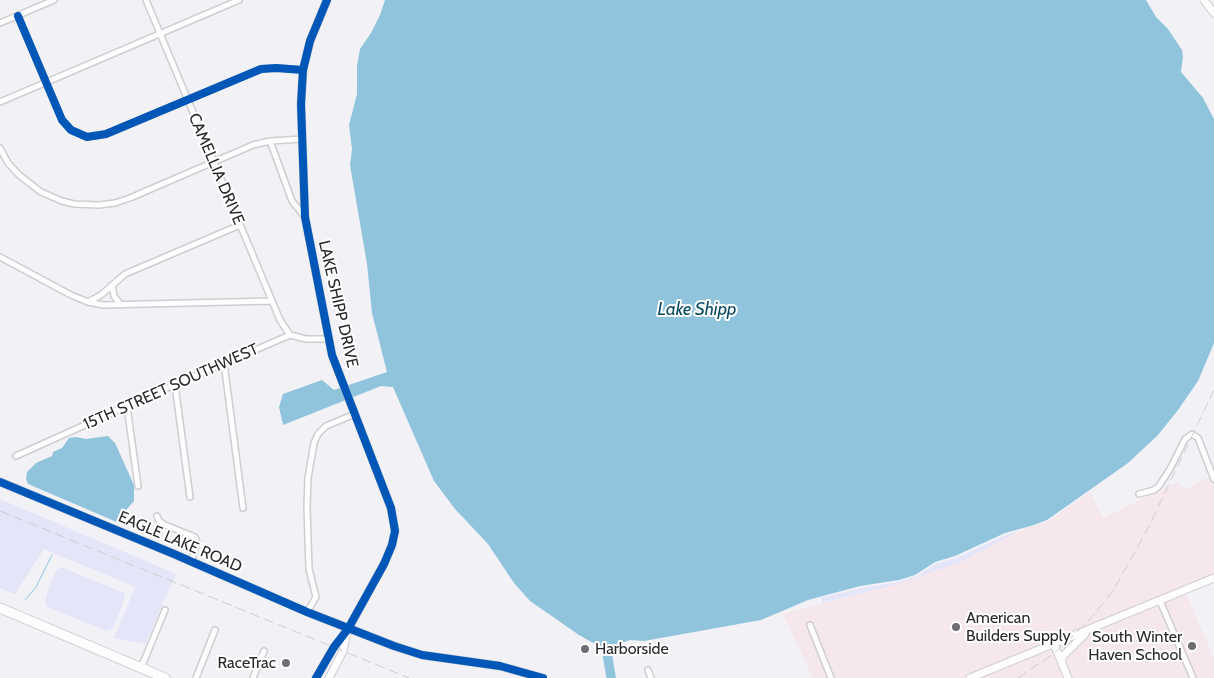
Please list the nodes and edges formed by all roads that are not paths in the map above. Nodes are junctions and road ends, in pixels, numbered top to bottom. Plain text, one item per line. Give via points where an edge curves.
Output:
1 (54, 0) edge
2 (146, 0) edge
3 (240, 0) edge
4 (326, 0) edge
5 (1204, 0) edge
6 (1214, 13) edge
7 (18, 16) junction
8 (0, 23) edge
9 (160, 34) junction
10 (303, 70) junction
11 (46, 83) junction
12 (187, 100) junction
13 (0, 102) edge
14 (302, 139) junction
15 (270, 141) junction
16 (0, 148) edge
17 (214, 162) junction
18 (304, 217) junction
19 (240, 225) junction
20 (0, 257) edge
21 (112, 285) junction
22 (272, 301) junction
23 (88, 302) junction
24 (121, 305) junction
25 (290, 335) junction
26 (328, 339) junction
27 (224, 363) junction
28 (175, 385) junction
29 (127, 406) junction
30 (354, 412) junction
31 (16, 456) dead end
32 (1214, 460) edge
33 (1208, 462) junction
34 (1214, 479) edge
35 (0, 482) edge
36 (138, 486) dead end
37 (1139, 494) dead end
38 (190, 497) dead end
39 (243, 508) dead end
40 (157, 516) dead end
41 (191, 562) junction
42 (1214, 578) edge
43 (1160, 601) junction
44 (1, 610) edge
45 (165, 610) dead end
46 (307, 612) junction
47 (810, 625) dead end
48 (348, 629) junction
49 (215, 630) dead end
50 (1088, 630) junction
51 (1054, 644) junction
52 (264, 650) dead end
53 (1062, 664) junction
54 (141, 668) junction
55 (648, 670) dead end
56 (165, 678) edge
57 (196, 678) edge
58 (253, 678) edge
59 (316, 678) edge
60 (329, 678) edge
61 (543, 678) edge
62 (651, 678) edge
63 (831, 678) edge
64 (970, 678) edge
65 (1068, 678) edge
66 (1193, 678) edge

1 - 7 street
2 - 9 street, CAMELLIA DRIVE
3 - 9 street
4 - 10 street, LAKE SHIPP DRIVE
5 - 6 street
7 - 8 street
7 - 11 street
9 - 11 street
9 - 12 street, CAMELLIA DRIVE
10 - 12 street via 261,69
10 - 14 street, LAKE SHIPP DRIVE
11 - 12 street via 64,123 87,137 106,134
11 - 13 street
12 - 17 street, CAMELLIA DRIVE
14 - 15 street
14 - 18 street, LAKE SHIPP DRIVE
15 - 17 street
15 - 18 street via 292,201
16 - 17 street via 18,175 34,188 62,201 88,206 122,201
17 - 19 street, CAMELLIA DRIVE
18 - 26 street, LAKE SHIPP DRIVE
19 - 21 street via 125,274
19 - 22 street, CAMELLIA DRIVE
20 - 23 street
21 - 23 street
21 - 24 street via 114,296
22 - 24 street
22 - 25 street, CAMELLIA DRIVE
23 - 24 street
25 - 26 street via 310,340
25 - 27 street, 15TH STREET SOUTHWEST
26 - 30 street, LAKE SHIPP DRIVE
27 - 28 street, 15TH STREET SOUTHWEST
27 - 39 street
28 - 29 street, 15TH STREET SOUTHWEST
28 - 38 street
29 - 31 street, 15TH STREET SOUTHWEST
29 - 36 street
30 - 46 street via 326,426 314,443 307,507 309,569 316,597
30 - 48 street, LAKE SHIPP DRIVE via 391,508 395,531 386,559
32 - 33 street
33 - 34 street
33 - 37 street via 1198,438 1194,434 1188,435 1159,486
35 - 41 street, EAGLE LAKE ROAD
40 - 41 street via 165,525 195,537 197,543
41 - 46 street, EAGLE LAKE ROAD
42 - 43 street
43 - 50 street
43 - 66 street
44 - 54 highway
45 - 54 street
46 - 48 street, EAGLE LAKE ROAD
47 - 63 street
48 - 59 street
48 - 60 street via 343,651
48 - 61 street, EAGLE LAKE ROAD via 422,655 500,666
49 - 57 street
50 - 51 street
50 - 53 street via 1062,657
51 - 53 street
51 - 64 street
52 - 58 street
53 - 65 street
54 - 56 highway
55 - 62 street

